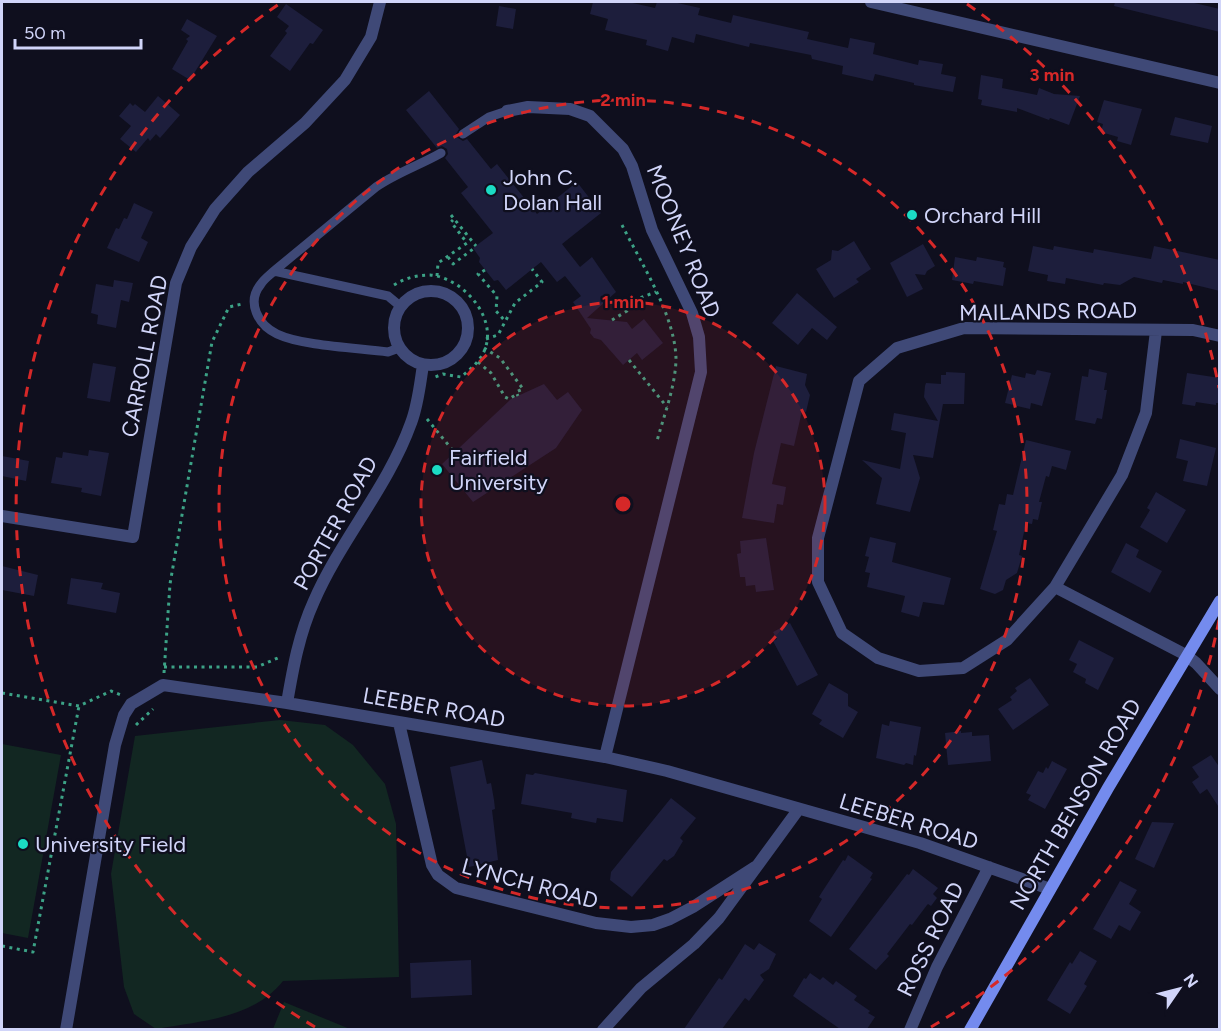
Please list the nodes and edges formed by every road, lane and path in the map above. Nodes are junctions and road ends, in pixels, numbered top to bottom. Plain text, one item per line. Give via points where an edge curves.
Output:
1 (381, 2) edge
2 (871, 2) edge
3 (1220, 83) edge
4 (507, 111) joint
5 (463, 134) dead end
6 (441, 153) dead end
7 (451, 215) dead end
8 (453, 220) junction
9 (622, 225) dead end
10 (448, 257) junction
11 (532, 269) dead end
12 (486, 270) dead end
13 (274, 271) junction
14 (437, 277) junction
15 (656, 292) junction
16 (388, 296) junction
17 (255, 301) junction
18 (400, 306) junction
19 (612, 320) dead end
20 (505, 321) junction
21 (1156, 331) junction
22 (1220, 336) edge
23 (486, 339) junction
24 (399, 348) junction
25 (484, 348) junction
26 (629, 360) dead end
27 (478, 362) junction
28 (423, 365) junction
29 (430, 384) dead end
30 (666, 407) junction
31 (414, 413) junction
32 (657, 441) dead end
33 (455, 453) dead end
34 (2, 516) edge
35 (1055, 587) junction
36 (1220, 601) edge
37 (283, 649) dead end
38 (1186, 656) junction
39 (164, 667) junction
40 (163, 685) junction
41 (1220, 689) edge
42 (2, 693) edge
43 (136, 701) junction
44 (287, 703) junction
45 (79, 706) junction
46 (399, 723) junction
47 (605, 757) junction
48 (798, 810) junction
49 (755, 867) junction
50 (989, 867) junction
51 (1050, 889) junction
52 (2, 946) edge
53 (66, 1029) edge
54 (603, 1029) edge
55 (910, 1029) edge
56 (970, 1029) edge

1 - 34 street, CARROLL ROAD via 371,37 345,80 305,123 248,172 215,209 191,247 176,283 134,537
2 - 3 street
4 - 5 lane via 489,117
4 - 47 street, MOONEY ROAD via 528,107 570,109 590,116 623,149 652,230 693,313 699,337 701,372
6 - 13 lane via 376,187
7 - 8 path
8 - 10 path via 467,243
8 - 10 path via 475,248 453,264
9 - 15 path
10 - 14 path via 438,263
11 - 20 path via 542,282 515,303
12 - 20 path via 478,274 497,296 496,311
13 - 16 lane
13 - 17 lane via 260,284
14 - 16 path via 403,279 392,286
14 - 23 path via 459,286 470,296 487,321
15 - 19 path via 634,300
15 - 30 path via 675,344 674,374
16 - 18 lane
17 - 24 lane via 258,319 278,335 388,352
17 - 39 path via 229,307 212,342 170,584
18 - 24 street via 393,327
18 - 28 street via 409,297 433,290 456,299 464,309 468,321 465,345 441,364
20 - 23 path via 498,335
21 - 22 street, MAILANDS ROAD via 1193,330
21 - 35 street, MAILANDS ROAD via 1146,413 1122,475
21 - 35 street, MAILANDS ROAD via 964,328 897,348 859,381 818,538 818,582 842,633 878,658 919,671 963,668 1007,640
23 - 25 path
24 - 28 street via 405,356
25 - 27 path
25 - 27 path via 500,358 523,389 516,392 518,395 505,397 491,372
26 - 30 path
27 - 29 path via 461,377 442,375
28 - 31 street, PORTER ROAD
30 - 32 path
31 - 33 path via 424,410 431,425
31 - 44 street, PORTER ROAD via 392,465 314,601 301,635
35 - 38 street
36 - 38 main road, NORTH BENSON ROAD
37 - 39 path via 279,658 257,667
38 - 41 street
38 - 51 main road, NORTH BENSON ROAD
39 - 40 path
40 - 43 street
40 - 44 street, LEEBER ROAD
42 - 45 path
43 - 45 path via 111,691
43 - 53 street via 124,715 115,745
44 - 46 street, LEEBER ROAD
45 - 52 path via 33,952
46 - 47 street, LEEBER ROAD
46 - 49 street, LYNCH ROAD via 432,865 438,875 456,888 631,927 670,919
47 - 48 street, LEEBER ROAD
48 - 49 street, LYNCH ROAD
48 - 50 street, LEEBER ROAD via 920,843
49 - 54 street, LYNCH ROAD via 694,944 641,988
50 - 51 street, LEEBER ROAD
50 - 55 street, ROSS ROAD
51 - 56 main road, NORTH BENSON ROAD

